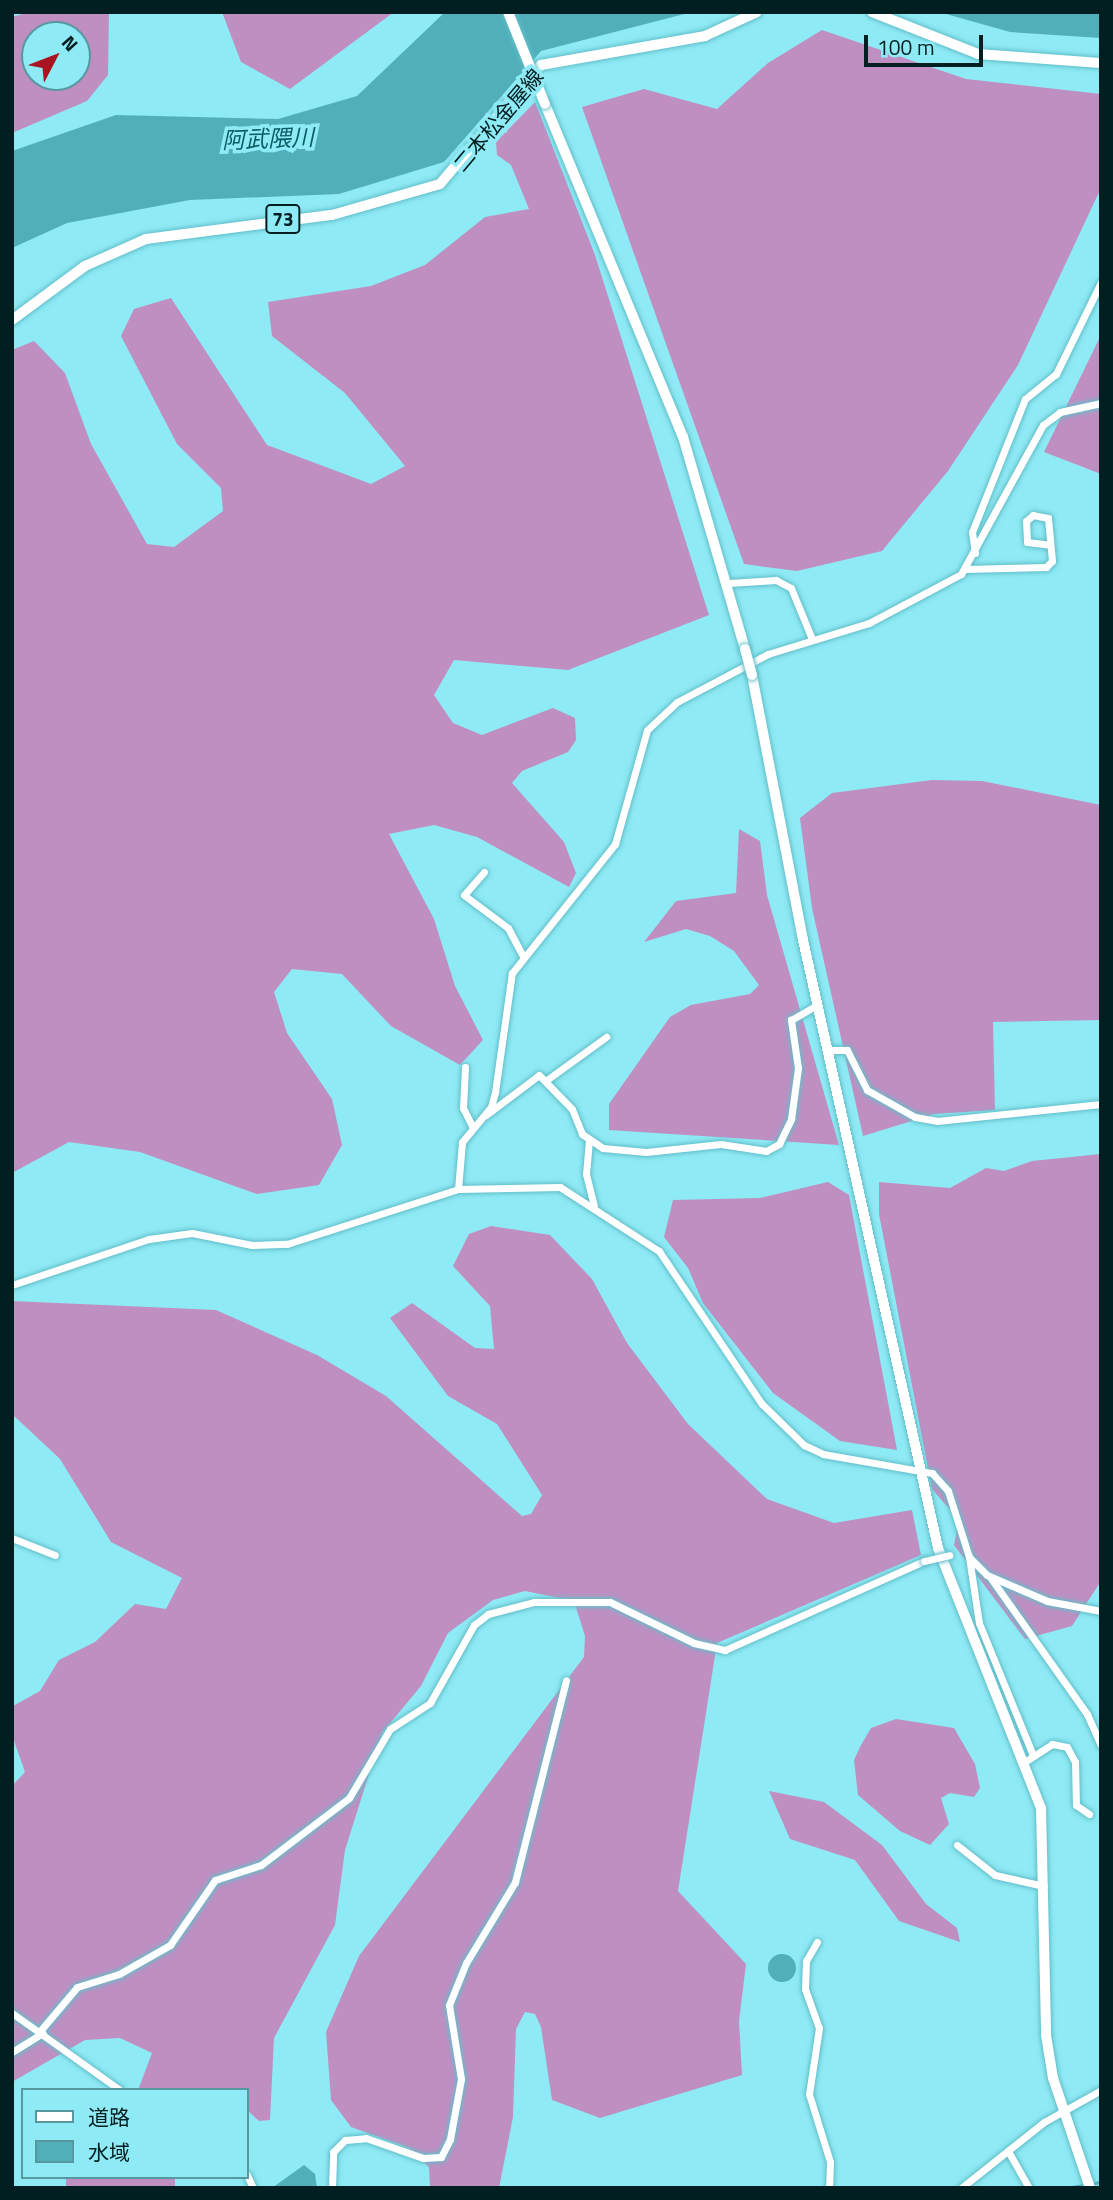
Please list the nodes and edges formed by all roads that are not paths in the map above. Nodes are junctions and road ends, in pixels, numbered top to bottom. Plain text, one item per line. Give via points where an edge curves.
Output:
1 (508, 12) edge
2 (757, 12) edge
3 (872, 12) edge
4 (1101, 64) edge
5 (1101, 282) edge
6 (12, 320) edge
7 (1101, 403) edge
8 (1050, 545) junction
9 (975, 554) junction
10 (965, 569) junction
11 (729, 583) junction
12 (812, 639) junction
13 (484, 872) dead end
14 (523, 956) junction
15 (817, 1005) junction
16 (606, 1037) dead end
17 (829, 1050) junction
18 (466, 1067) dead end
19 (548, 1079) junction
20 (1101, 1104) edge
21 (485, 1115) junction
22 (473, 1128) junction
23 (589, 1140) junction
24 (458, 1189) junction
25 (594, 1205) junction
26 (12, 1285) edge
27 (919, 1468) junction
28 (12, 1538) edge
29 (965, 1548) junction
30 (55, 1555) dead end
31 (969, 1557) junction
32 (990, 1577) junction
33 (1101, 1611) edge
34 (566, 1680) dead end
35 (1101, 1745) edge
36 (1030, 1758) junction
37 (1089, 1814) dead end
38 (957, 1844) dead end
39 (1045, 1886) junction
40 (817, 1942) dead end
41 (12, 2013) edge
42 (41, 2032) junction
43 (12, 2052) edge
44 (117, 2088) edge
45 (1101, 2091) edge
46 (1062, 2110) junction
47 (1008, 2151) junction
48 (332, 2188) edge
49 (830, 2188) edge
50 (961, 2188) edge
51 (1029, 2188) edge
52 (1090, 2188) edge

1 - 11 street, bridge via 682,437
2 - 6 main road, 二本松金屋線 / 73 via 705,36 541,65 440,184 332,215 146,239 85,266
3 - 4 main road via 951,47
5 - 9 street via 1056,374 1025,399 972,532
7 - 9 street via 1060,412 1043,425
8 - 8 street via 1048,518 1028,518 1027,542
8 - 10 street via 1046,567
9 - 10 street
10 - 12 street via 869,623
11 - 12 street via 776,580 791,588
11 - 15 street, bridge via 752,676
12 - 14 street via 768,654 664,711 637,752 615,844
13 - 14 street via 464,895 508,928
14 - 21 street via 508,985 495,1092
15 - 17 street
15 - 23 street via 791,1020 798,1068 791,1119 776,1146 646,1152
16 - 19 street
17 - 20 street via 847,1050 867,1090 915,1117 937,1121
17 - 27 street
18 - 22 street via 463,1108
19 - 21 street via 533,1075
19 - 23 street
21 - 22 street
22 - 24 street via 458,1153
23 - 25 street via 586,1174
24 - 25 street via 560,1187
24 - 26 street via 287,1244 179,1234
25 - 27 street via 664,1258 712,1334 789,1433 823,1454
27 - 29 street via 944,1484
27 - 36 street via 956,1601
28 - 30 street
29 - 31 street
29 - 42 street, bridge via 924,1561 736,1649 694,1643 611,1602 534,1602 488,1614 474,1625 430,1703 390,1729 349,1798 261,1865 215,1880 170,1945 119,1974 77,1987
31 - 32 street
31 - 36 street via 979,1623
32 - 33 street via 1047,1601
32 - 35 street via 1087,1714
34 - 48 street via 515,1882 466,1964 449,2005 461,2079 450,2139 441,2157 423,2158 366,2138 345,2140 333,2152
36 - 37 street via 1057,1743 1070,1751 1076,1805
36 - 39 street via 1041,1808
38 - 39 street via 995,1875
39 - 46 street via 1046,2035
40 - 49 street via 806,1961 805,1989 820,2028 809,2094 830,2162
41 - 42 street
42 - 43 street
42 - 44 street
45 - 46 street
46 - 47 street
46 - 52 street
47 - 50 street
47 - 51 street

